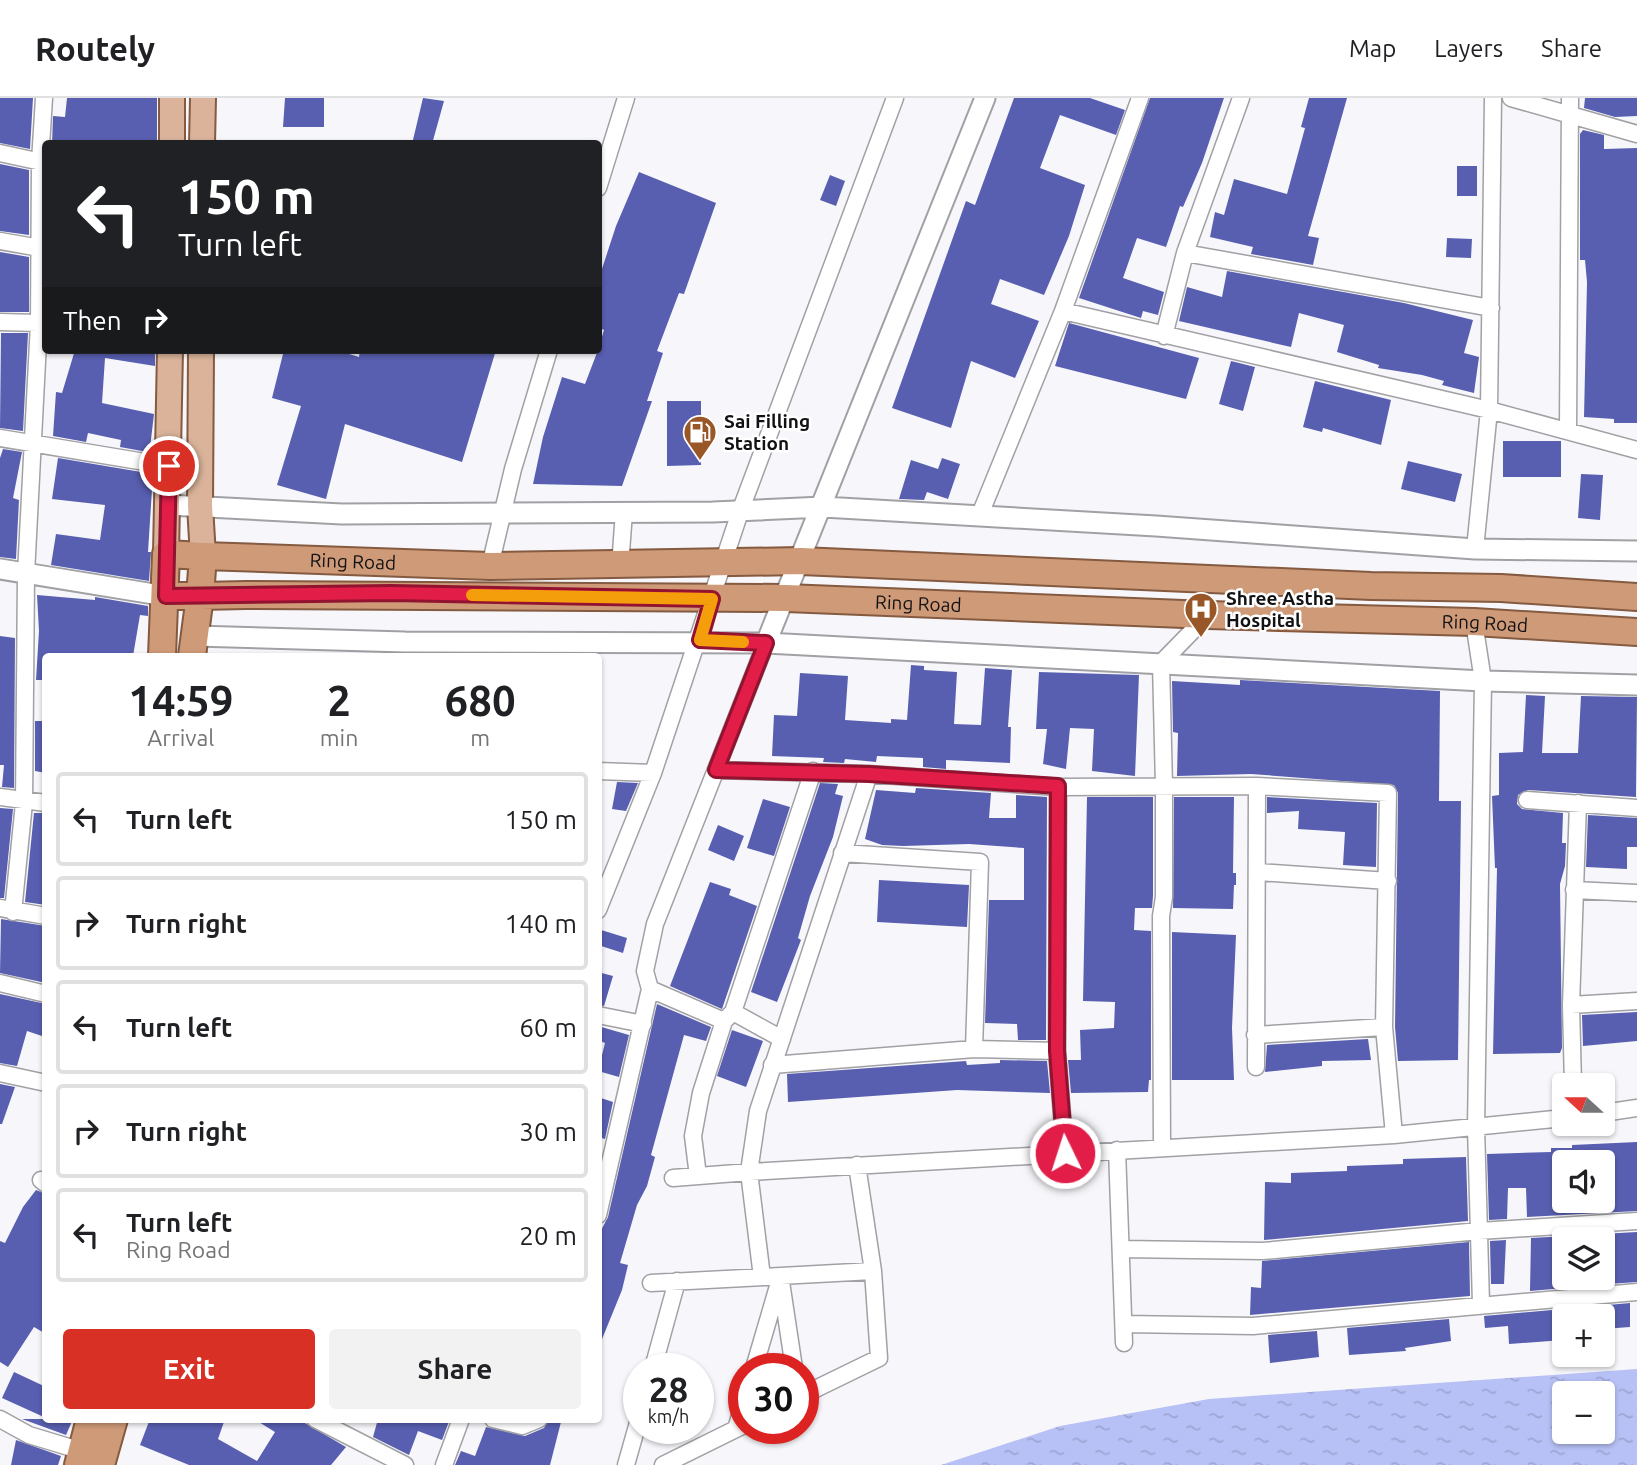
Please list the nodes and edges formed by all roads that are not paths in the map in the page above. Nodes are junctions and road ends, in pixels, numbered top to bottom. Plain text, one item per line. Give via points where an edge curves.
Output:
1 (44, 98) edge
2 (172, 98) edge
3 (202, 98) edge
4 (626, 98) edge
5 (895, 98) edge
6 (985, 98) edge
7 (1140, 98) edge
8 (1241, 98) edge
9 (1493, 98) edge
10 (1511, 98) edge
11 (1570, 98) edge
12 (1568, 116) junction
13 (1637, 135) edge
14 (43, 140) edge
15 (172, 140) edge
16 (202, 140) edge
17 (0, 153) edge
18 (42, 163) edge
19 (602, 175) edge
20 (42, 191) edge
21 (0, 241) edge
22 (40, 248) junction
23 (1185, 253) junction
24 (1491, 308) junction
25 (1063, 311) junction
26 (0, 322) edge
27 (39, 323) junction
28 (1164, 336) junction
29 (170, 354) edge
30 (201, 354) edge
31 (548, 354) edge
32 (1489, 410) junction
33 (1568, 430) junction
34 (0, 438) edge
35 (32, 445) junction
36 (1637, 450) edge
37 (169, 466) junction
38 (167, 506) junction
39 (200, 506) junction
40 (823, 507) junction
41 (741, 509) junction
42 (502, 512) junction
43 (624, 513) junction
44 (979, 517) junction
45 (1475, 549) junction
46 (1637, 551) edge
47 (166, 554) junction
48 (203, 556) junction
49 (723, 561) junction
50 (801, 561) junction
51 (490, 566) junction
52 (620, 566) junction
53 (0, 569) edge
54 (26, 574) junction
55 (166, 596) junction
56 (200, 596) junction
57 (1637, 597) edge
58 (786, 598) junction
59 (712, 599) junction
60 (1208, 615) junction
61 (1474, 622) junction
62 (1637, 632) edge
63 (700, 640) junction
64 (766, 643) junction
65 (194, 646) edge
66 (162, 653) edge
67 (1161, 663) junction
68 (1483, 681) junction
69 (1637, 685) edge
70 (716, 770) junction
71 (602, 771) edge
72 (813, 771) junction
73 (653, 773) junction
74 (869, 774) junction
75 (1058, 786) junction
76 (1164, 786) junction
77 (1257, 786) junction
78 (0, 797) edge
79 (1527, 800) dead end
80 (24, 803) junction
81 (42, 803) edge
82 (1578, 803) junction
83 (1637, 808) edge
84 (842, 853) junction
85 (1258, 872) junction
86 (1388, 881) junction
87 (1574, 890) junction
88 (1637, 893) edge
89 (602, 901) edge
90 (6, 910) edge
91 (42, 915) edge
92 (0, 984) edge
93 (650, 989) junction
94 (42, 993) edge
95 (1637, 1001) edge
96 (1571, 1005) junction
97 (602, 1016) edge
98 (728, 1017) junction
99 (643, 1024) junction
100 (1384, 1027) junction
101 (1255, 1035) junction
102 (782, 1039) junction
103 (974, 1049) junction
104 (1057, 1051) junction
105 (772, 1065) junction
106 (1256, 1067) dead end
107 (0, 1073) edge
108 (1573, 1073) edge
109 (42, 1082) edge
110 (1637, 1108) edge
111 (1615, 1111) edge
112 (1552, 1119) edge
113 (1476, 1127) junction
114 (1394, 1135) junction
115 (605, 1146) edge
116 (1162, 1148) junction
117 (1117, 1150) junction
118 (1065, 1153) junction
119 (857, 1165) junction
120 (748, 1172) junction
121 (602, 1175) edge
122 (698, 1176) junction
123 (673, 1178) dead end
124 (1637, 1221) edge
125 (1479, 1231) junction
126 (1121, 1249) junction
127 (873, 1271) junction
128 (781, 1276) junction
129 (762, 1277) junction
130 (677, 1281) junction
131 (651, 1283) dead end
132 (1637, 1292) edge
133 (1481, 1304) junction
134 (1124, 1324) junction
135 (1124, 1343) dead end
136 (657, 1353) edge
137 (758, 1353) edge
138 (792, 1353) edge
139 (819, 1387) edge
140 (0, 1419) edge
141 (90, 1423) edge
142 (111, 1423) edge
143 (460, 1423) edge
144 (510, 1423) edge
145 (529, 1423) edge
146 (334, 1424) edge
147 (728, 1433) edge
148 (632, 1444) edge
149 (87, 1460) edge
150 (405, 1465) edge
151 (444, 1465) edge
152 (626, 1465) edge
153 (663, 1465) edge

1 - 14 street
2 - 15 main road
3 - 16 main road
4 - 19 street
5 - 41 street
6 - 40 street
7 - 25 street
8 - 23 street
9 - 24 street
10 - 12 street
11 - 12 street
12 - 13 street
12 - 33 street
17 - 18 street
20 - 22 street
21 - 22 street
22 - 27 street
23 - 24 street
23 - 28 street
24 - 32 street
25 - 28 street
25 - 44 street
26 - 27 street
27 - 35 street
28 - 32 street
29 - 37 main road
30 - 39 main road
31 - 42 street
32 - 33 street
32 - 45 street
33 - 36 street
34 - 35 street
35 - 37 street
35 - 54 street
37 - 38 main road
38 - 39 street
38 - 47 main road
39 - 42 street via 342,514
39 - 48 main road
40 - 41 street
40 - 44 street
40 - 50 street
41 - 43 street
41 - 49 street
42 - 43 street
42 - 51 street
43 - 52 street
44 - 45 street
45 - 46 street
47 - 48 highway, Ring Road
47 - 55 highway
48 - 51 highway, Ring Road
48 - 56 highway
49 - 50 highway, Ring Road
49 - 52 highway, Ring Road
49 - 59 street
50 - 57 highway, Ring Road
50 - 58 street
51 - 52 highway, Ring Road
53 - 54 street
54 - 55 street
54 - 80 street
55 - 56 highway, Ring Road
55 - 66 highway
56 - 59 highway, Ring Road via 391,593
56 - 65 highway
58 - 59 highway, Ring Road
58 - 60 highway, Ring Road
58 - 64 street
59 - 63 street
60 - 61 highway, Ring Road
60 - 67 street
61 - 62 highway, Ring Road
61 - 68 street
63 - 64 street
63 - 65 street
63 - 73 street
64 - 67 street
64 - 70 street
67 - 68 street
67 - 76 street
68 - 69 street
68 - 113 street
70 - 72 street
70 - 93 street via 655,924 645,971
71 - 73 street
72 - 74 street
72 - 98 street
73 - 89 street
74 - 75 street
74 - 84 street
75 - 76 street
75 - 104 street
76 - 77 street
76 - 116 street
77 - 85 street
77 - 86 street via 1388,793
78 - 80 street
79 - 82 street
80 - 81 street
80 - 90 street
82 - 83 street
82 - 87 street
84 - 102 street
84 - 103 street via 980,862
85 - 86 street
85 - 101 street
86 - 100 street
87 - 88 street
87 - 96 street
90 - 91 street
92 - 94 street
93 - 98 street
93 - 99 street
95 - 96 street
96 - 108 street
97 - 99 street
98 - 102 street
98 - 122 street via 701,1093 692,1136
99 - 115 street
100 - 101 street
100 - 114 street
101 - 106 street
102 - 105 street
103 - 104 street
103 - 105 street
104 - 118 street
105 - 120 street via 758,1111
107 - 109 street
110 - 111 street
112 - 113 street
113 - 114 street
113 - 125 street
114 - 116 street
115 - 121 street
116 - 117 street
117 - 118 street
117 - 126 street
118 - 119 street
119 - 120 street
119 - 127 street
120 - 122 street
120 - 129 street
122 - 123 street
124 - 125 street
125 - 126 street via 1263,1251
125 - 133 street
126 - 134 street
127 - 128 street
127 - 139 street via 879,1358
128 - 129 street
128 - 137 street
128 - 138 street
129 - 130 street
130 - 131 street
130 - 136 street
132 - 133 street
133 - 134 street via 1253,1326
134 - 135 street
140 - 149 street
141 - 149 highway
142 - 149 highway
143 - 151 street
144 - 145 street
146 - 150 street
147 - 153 street
148 - 152 street

